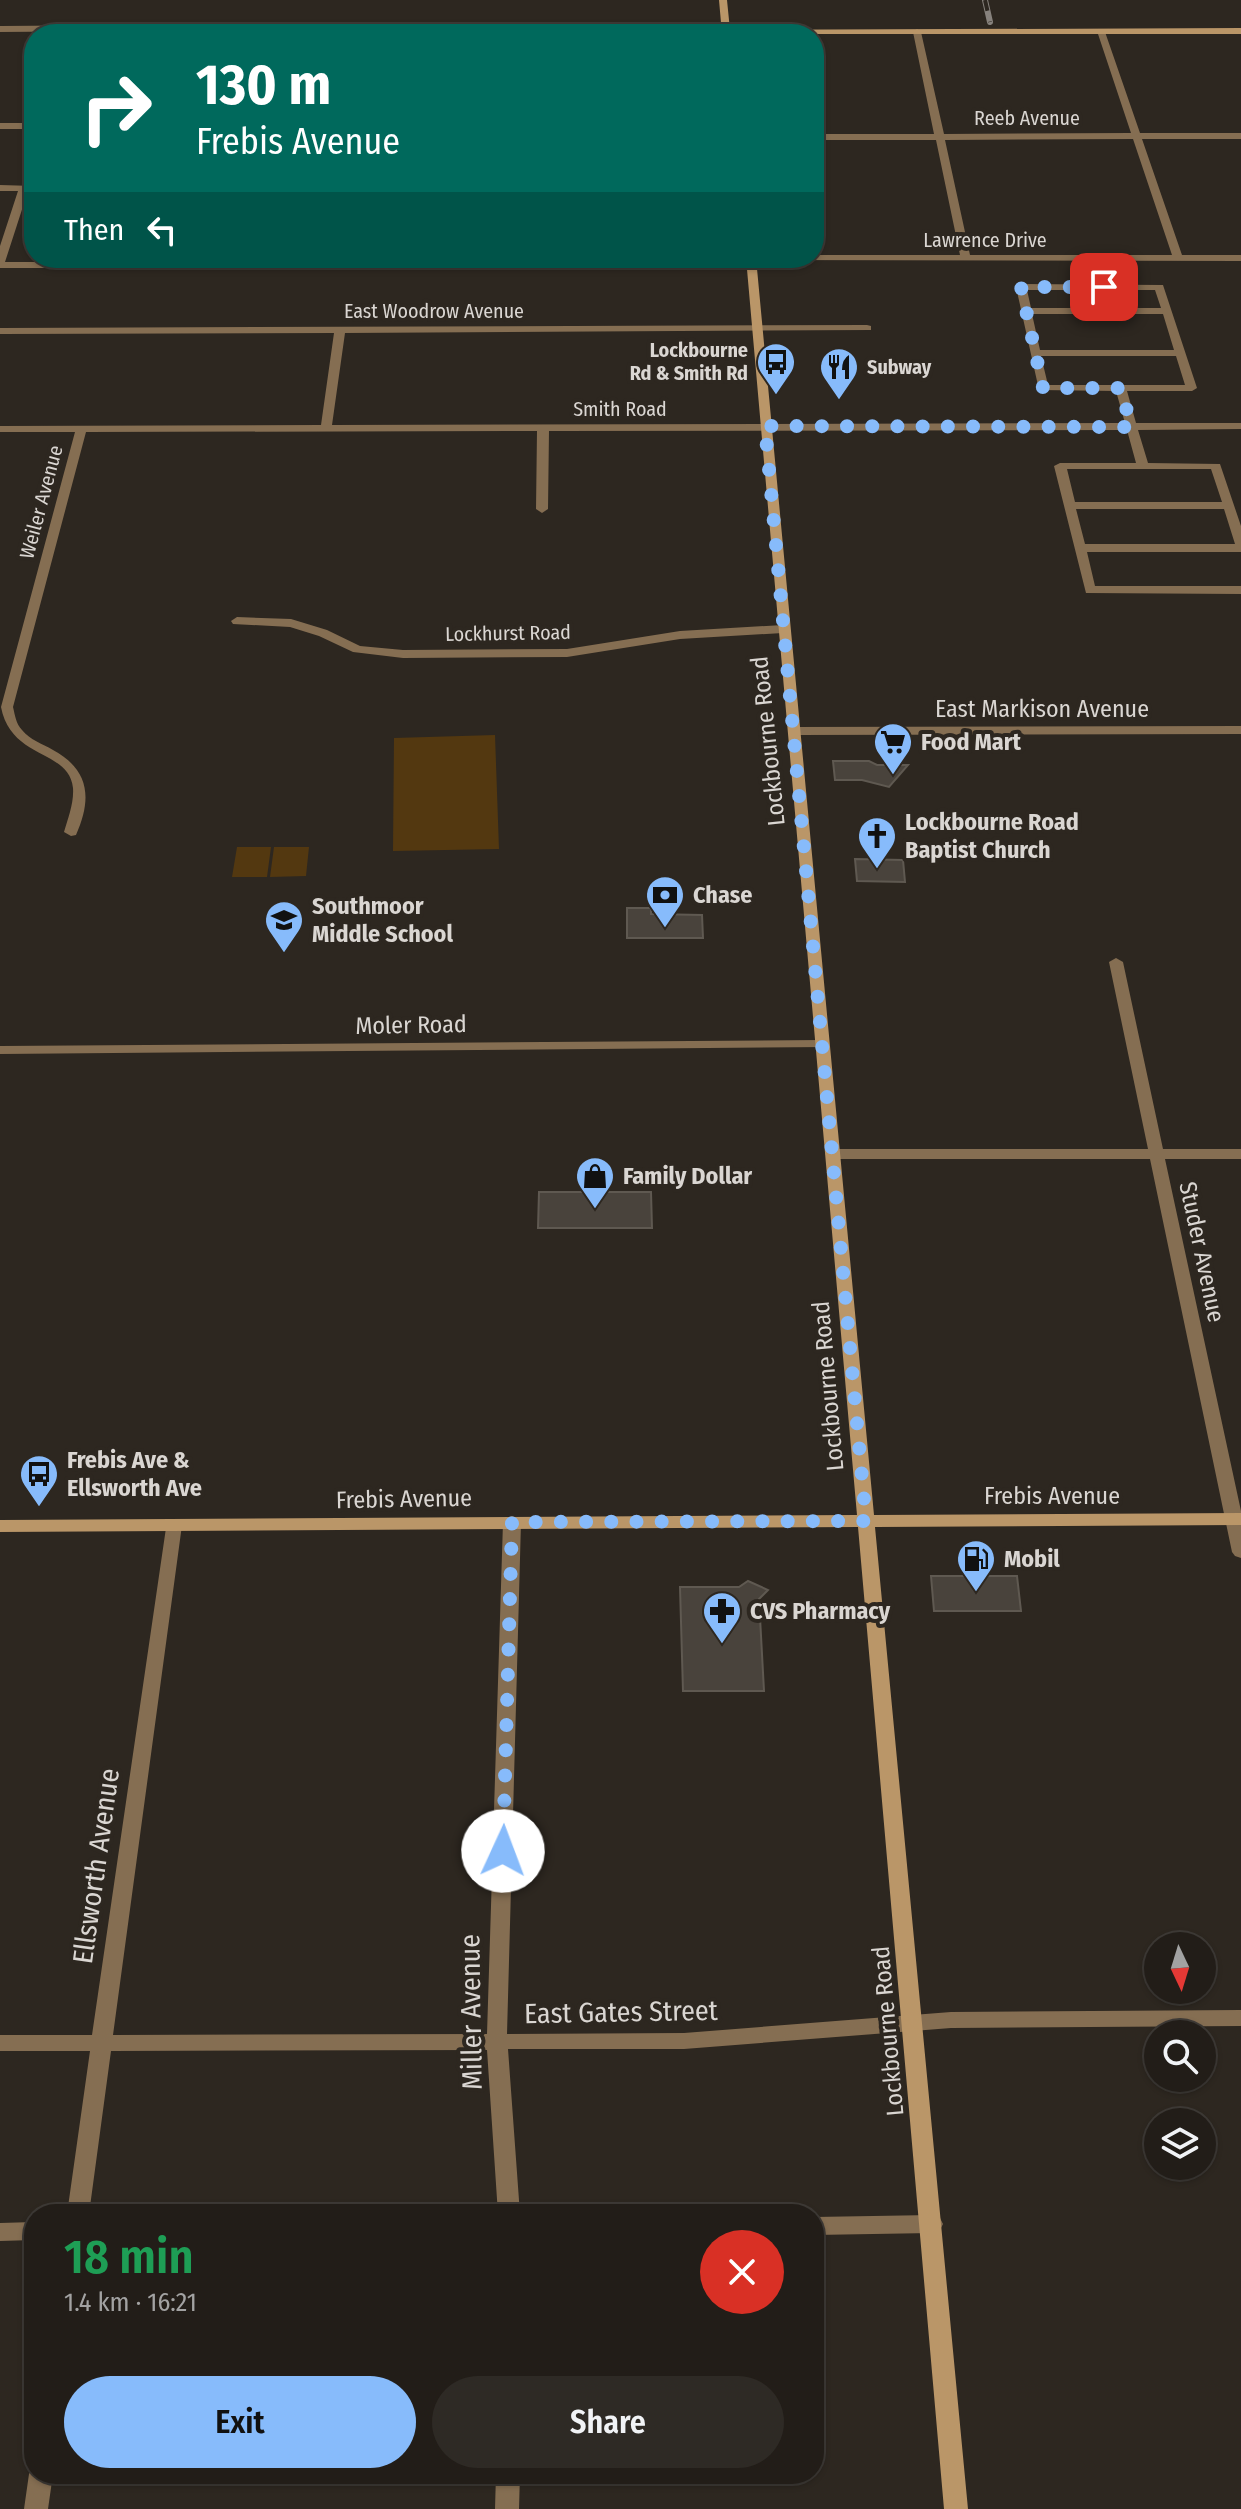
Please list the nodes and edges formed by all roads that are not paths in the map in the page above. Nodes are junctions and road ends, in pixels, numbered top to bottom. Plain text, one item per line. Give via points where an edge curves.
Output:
1 (723, 0) edge
2 (725, 24) edge
3 (0, 29) edge
4 (24, 29) edge
5 (1101, 31) junction
6 (1241, 31) edge
7 (917, 32) junction
8 (824, 33) edge
9 (0, 126) edge
10 (24, 126) edge
11 (939, 136) junction
12 (1136, 136) junction
13 (1241, 136) edge
14 (824, 137) edge
15 (0, 188) edge
16 (24, 188) edge
17 (24, 201) edge
18 (824, 258) edge
19 (966, 258) junction
20 (1178, 258) junction
21 (1241, 258) edge
22 (0, 264) edge
23 (24, 264) edge
24 (752, 268) edge
25 (1026, 311) junction
26 (1167, 311) junction
27 (757, 328) junction
28 (867, 328) dead end
29 (340, 329) junction
30 (0, 331) edge
31 (1035, 353) junction
32 (1181, 353) junction
33 (1121, 388) junction
34 (765, 426) junction
35 (1241, 426) edge
36 (1131, 427) junction
37 (326, 428) junction
38 (543, 428) junction
39 (0, 429) edge
40 (81, 429) junction
41 (1143, 466) junction
42 (1228, 505) junction
43 (1070, 506) junction
44 (542, 509) dead end
45 (1241, 546) edge
46 (1080, 548) junction
47 (1241, 590) edge
48 (237, 621) dead end
49 (783, 629) junction
50 (1241, 730) edge
51 (795, 731) junction
52 (71, 832) dead end
53 (1116, 962) dead end
54 (822, 1044) junction
55 (0, 1050) edge
56 (1156, 1153) junction
57 (833, 1154) junction
58 (1241, 1154) edge
59 (1238, 1519) edge
60 (866, 1521) junction
61 (512, 1522) junction
62 (173, 1525) junction
63 (0, 1526) edge
64 (1241, 1552) edge
65 (1241, 2018) edge
66 (914, 2022) junction
67 (497, 2041) junction
68 (0, 2043) edge
69 (102, 2043) junction
70 (79, 2204) edge
71 (508, 2204) edge
72 (932, 2224) junction
73 (824, 2226) edge
74 (24, 2231) edge
75 (0, 2232) edge
76 (40, 2484) edge
77 (508, 2484) edge
78 (36, 2509) edge
79 (507, 2509) edge
80 (956, 2509) edge

1 - 2 main road
3 - 4 street
5 - 6 main road
5 - 7 main road
5 - 12 street
7 - 8 main road
7 - 11 street
9 - 10 street
11 - 12 street, Reeb Avenue
11 - 14 street, Reeb Avenue
11 - 19 street
12 - 13 street, Reeb Avenue
12 - 20 street
15 - 16 street
17 - 22 street
18 - 19 street, Lawrence Drive
19 - 20 street, Lawrence Drive
20 - 21 street, Lawrence Drive
22 - 23 street
24 - 27 main road, Lockbourne Road
25 - 26 street
25 - 26 street via 1021,287 1159,287
25 - 31 street
26 - 32 street
27 - 28 street, East Woodrow Avenue
27 - 29 street, East Woodrow Avenue
27 - 34 main road, Lockbourne Road
29 - 30 street, East Woodrow Avenue
29 - 37 street
31 - 32 street
31 - 33 street via 1043,388
32 - 33 street via 1192,388
33 - 36 street
34 - 36 street, Smith Road
34 - 38 street, Smith Road
34 - 49 main road, Lockbourne Road
35 - 36 street, Smith Road
36 - 41 street
37 - 38 street, Smith Road
37 - 40 street, Smith Road
38 - 44 street
39 - 40 street, Smith Road
40 - 52 street, Weiler Avenue via 7,707 15,731 61,760 79,782
41 - 42 street via 1216,466
41 - 43 street via 1060,466
42 - 43 street
42 - 45 street
43 - 46 street
45 - 46 street
46 - 47 street via 1090,590
48 - 49 street, Lockhurst Road via 291,623 357,649 403,654 567,653 680,635
49 - 51 main road, Lockbourne Road
50 - 51 street, East Markison Avenue
51 - 54 main road, Lockbourne Road
53 - 56 street, Studer Avenue
54 - 55 street, Moler Road
54 - 57 main road, Lockbourne Road
56 - 57 street
56 - 58 street
56 - 59 street, Studer Avenue
57 - 60 main road, Lockbourne Road
59 - 60 main road, Frebis Avenue
59 - 64 street, Studer Avenue
60 - 61 main road, Frebis Avenue
60 - 66 main road, Lockbourne Road
61 - 62 main road, Frebis Avenue
61 - 67 street, Miller Avenue
62 - 63 main road, Frebis Avenue
62 - 69 street, Ellsworth Avenue
65 - 66 street, East Gates Street
66 - 67 street, East Gates Street via 843,2025 759,2038
66 - 72 main road, Lockbourne Road
67 - 69 street, East Gates Street
67 - 71 street, Miller Avenue
68 - 69 street, East Gates Street
69 - 70 street, Ellsworth Avenue
72 - 73 street
72 - 80 main road, Lockbourne Road
74 - 75 street
76 - 78 street
77 - 79 street

